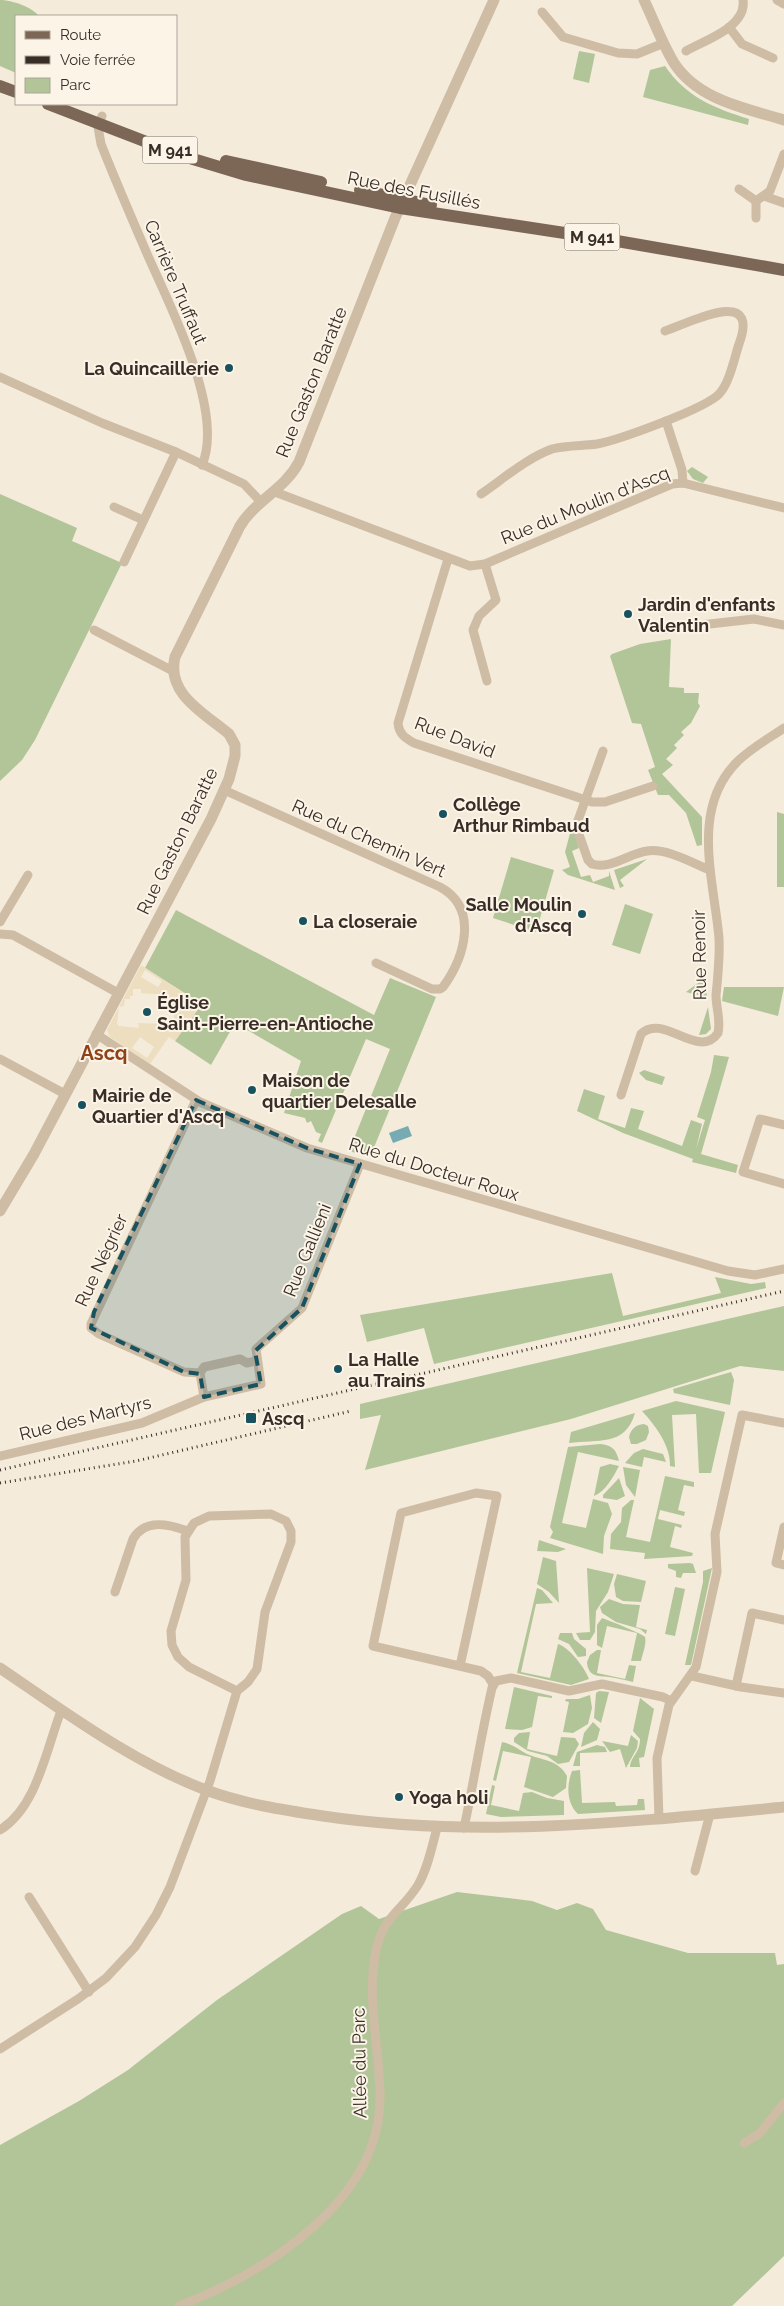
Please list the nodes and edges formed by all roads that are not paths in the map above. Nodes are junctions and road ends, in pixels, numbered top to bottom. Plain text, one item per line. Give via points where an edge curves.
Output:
1 (494, 0) edge
2 (644, 0) edge
3 (744, 0) edge
4 (777, 0) edge
5 (784, 4) edge
6 (542, 12) dead end
7 (729, 27) junction
8 (664, 43) junction
9 (686, 50) dead end
10 (773, 58) dead end
11 (0, 77) edge
12 (15, 83) edge
13 (0, 86) edge
14 (15, 92) edge
15 (51, 105) edge
16 (73, 105) edge
17 (100, 119) junction
18 (784, 120) edge
19 (784, 154) edge
20 (739, 189) dead end
21 (760, 199) junction
22 (784, 202) edge
23 (402, 203) junction
24 (756, 218) dead end
25 (784, 263) edge
26 (784, 270) edge
27 (665, 331) dead end
28 (0, 377) edge
29 (666, 421) junction
30 (176, 452) junction
31 (202, 465) junction
32 (683, 483) junction
33 (275, 492) junction
34 (482, 494) dead end
35 (262, 502) junction
36 (114, 507) dead end
37 (784, 508) edge
38 (143, 520) junction
39 (448, 559) junction
40 (124, 562) dead end
41 (486, 564) junction
42 (784, 625) edge
43 (94, 630) dead end
44 (665, 630) dead end
45 (173, 671) junction
46 (487, 681) dead end
47 (784, 728) edge
48 (603, 751) dead end
49 (653, 786) dead end
50 (224, 790) junction
51 (585, 801) junction
52 (710, 870) junction
53 (28, 875) dead end
54 (0, 922) edge
55 (0, 934) edge
56 (376, 963) dead end
57 (118, 993) junction
58 (96, 1034) junction
59 (0, 1059) edge
60 (65, 1094) junction
61 (622, 1095) dead end
62 (196, 1100) junction
63 (784, 1125) edge
64 (360, 1164) junction
65 (784, 1184) edge
66 (0, 1211) edge
67 (784, 1269) edge
68 (256, 1361) junction
69 (200, 1373) junction
70 (204, 1397) junction
71 (784, 1423) edge
72 (0, 1456) edge
73 (784, 1527) edge
74 (187, 1531) junction
75 (784, 1565) edge
76 (116, 1592) dead end
77 (784, 1620) edge
78 (460, 1666) junction
79 (0, 1668) edge
80 (692, 1676) junction
81 (493, 1684) junction
82 (736, 1686) junction
83 (237, 1691) junction
84 (784, 1693) edge
85 (671, 1701) junction
86 (62, 1711) junction
87 (206, 1790) junction
88 (784, 1807) edge
89 (710, 1814) junction
90 (659, 1819) junction
91 (437, 1828) junction
92 (464, 1828) junction
93 (0, 1830) edge
94 (695, 1871) dead end
95 (29, 1897) dead end
96 (89, 1992) junction
97 (0, 2050) edge
98 (784, 2103) edge
99 (744, 2144) dead end
100 (180, 2306) edge

1 - 23 street, Rue Gaston Baratte
2 - 8 street
3 - 7 street via 742,14
4 - 5 street
6 - 8 street via 563,37 618,53 637,54
7 - 9 street
7 - 10 street via 742,44
8 - 18 street via 678,68 706,93
11 - 12 main road
13 - 14 main road
15 - 17 main road, Rue des Fusillés / M 941
16 - 17 main road, Rue des Fusillés / M 941
17 - 23 main road, Rue des Fusillés / M 941 via 221,168
17 - 31 street, Carrière Truffaut via 98,134 101,144 193,365 207,423 207,446
19 - 21 street via 772,188
20 - 21 street
21 - 22 street
21 - 24 street
23 - 25 main road, Rue des Fusillés / M 941
23 - 26 main road, Rue des Fusillés / M 941
23 - 33 street, Rue Gaston Baratte via 306,448 292,476
27 - 29 street via 731,310 741,316 744,328 720,394
28 - 30 street
29 - 32 street
29 - 34 street via 608,442 568,446 547,452
30 - 31 street
30 - 38 street
31 - 35 street via 248,486
32 - 37 street, Rue du Moulin d'Ascq
32 - 41 street, Rue du Moulin d'Ascq via 662,488
33 - 35 street, Rue Gaston Baratte
33 - 39 street, Rue du Moulin d'Ascq
35 - 45 street, Rue Gaston Baratte via 233,536 175,657
36 - 38 street
38 - 40 street
39 - 41 street, Rue du Moulin d'Ascq via 470,566
39 - 51 street, Rue David via 398,723 399,731 414,743
41 - 46 street, Rue du Moulin d'Ascq via 496,600 479,616 473,630
42 - 44 street via 754,620
43 - 45 street
45 - 50 street, Rue Gaston Baratte via 179,691 234,742 235,756
47 - 52 street, Rue Renoir via 743,756 716,793 709,822
48 - 51 street
49 - 51 street, Rue David via 605,802
50 - 56 street, Rue du Chemin Vert via 440,887 455,898 464,920 465,936 443,987 432,989
50 - 57 street, Rue Gaston Baratte via 183,874
51 - 52 street via 576,826 592,864 607,864 655,851
52 - 61 street, Rue Renoir via 719,937 718,1033 710,1040 699,1042 656,1027 645,1030
53 - 54 street
55 - 57 street via 13,935
57 - 58 street, Rue Gaston Baratte
58 - 60 street, Rue Gaston Baratte
58 - 62 street, Rue du Docteur Roux
59 - 60 street
60 - 66 street, Rue Gaston Baratte
62 - 64 street, Rue du Docteur Roux via 307,1148
62 - 69 street, Rue Négrier via 90,1324 99,1334 184,1372
63 - 65 street via 760,1119 743,1172
64 - 67 street, Rue du Docteur Roux via 728,1271 755,1275
64 - 68 street, Rue Gallieni via 302,1308 259,1346 255,1352
68 - 69 street via 246,1363 240,1359 204,1366
68 - 70 street, Rue des Martyrs via 261,1384
69 - 70 street
70 - 72 street, Rue des Martyrs via 148,1421
71 - 80 street via 742,1415 715,1534 717,1576
73 - 75 street via 776,1563
74 - 76 street via 164,1524 138,1531
74 - 83 street via 184,1547 186,1580 171,1631 172,1645 178,1657 189,1667
74 - 83 street via 200,1519 209,1516 271,1514 286,1521 291,1531 290,1549 263,1620 257,1670
77 - 82 street via 752,1613
78 - 78 street via 373,1646 401,1513 480,1492 497,1496
78 - 81 street via 483,1672
79 - 86 street
80 - 82 street
80 - 85 street
81 - 85 street via 508,1677 569,1691 602,1684
81 - 92 street via 476,1755
82 - 84 street
83 - 87 street
85 - 90 street via 657,1758
86 - 87 street via 135,1754
86 - 93 street via 28,1800 17,1817
87 - 91 street via 264,1807
87 - 96 street via 167,1894 150,1926 122,1963
88 - 89 street
89 - 90 street
89 - 94 street
90 - 92 street
91 - 92 street
91 - 100 street, Allée du Parc via 422,1878 390,1917 376,1950 373,1984 380,2099 377,2130 362,2166 341,2197 293,2245 247,2276
95 - 96 street
96 - 97 street
98 - 99 street via 760,2133

